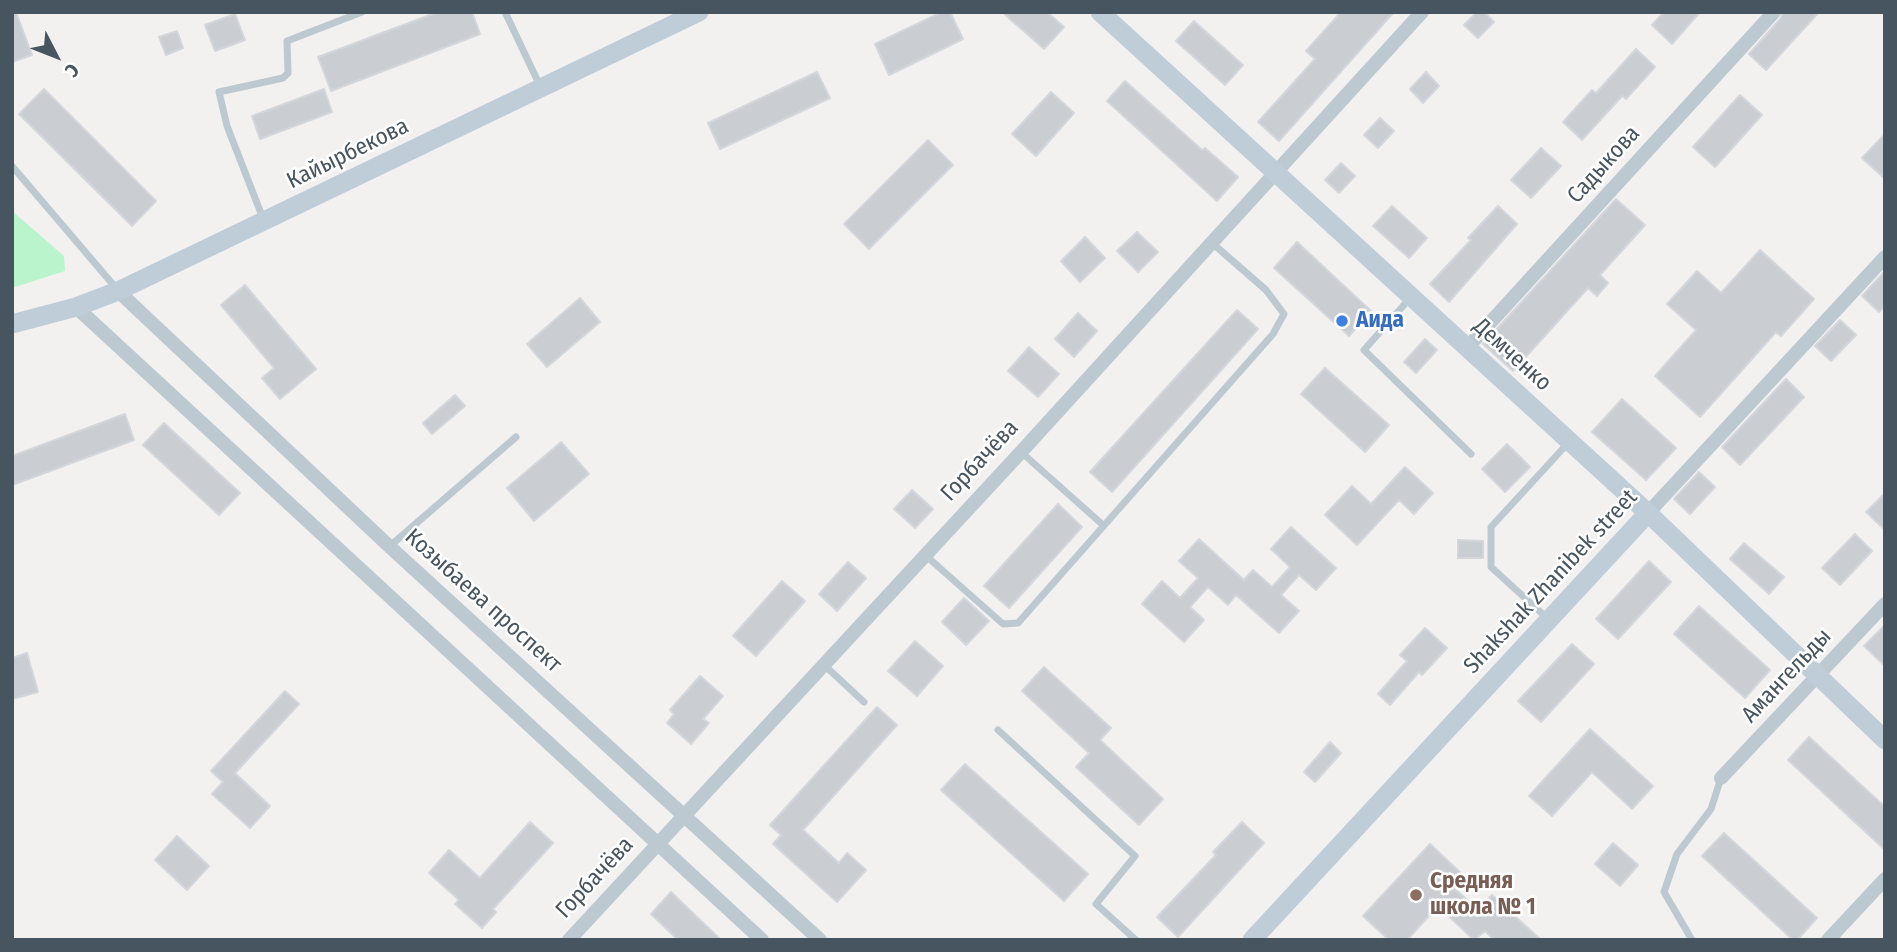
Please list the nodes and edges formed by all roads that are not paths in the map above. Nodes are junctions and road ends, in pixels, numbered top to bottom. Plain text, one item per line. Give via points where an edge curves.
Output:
1 (362, 12) edge
2 (505, 12) edge
3 (699, 12) edge
4 (1100, 12) edge
5 (1422, 12) edge
6 (1774, 12) edge
7 (541, 88) junction
8 (12, 166) edge
9 (1275, 172) junction
10 (264, 221) junction
11 (1211, 242) junction
12 (1885, 257) edge
13 (118, 291) junction
14 (1412, 297) junction
15 (76, 307) junction
16 (12, 324) edge
17 (1467, 348) junction
18 (516, 437) dead end
19 (1569, 441) junction
20 (1021, 452) junction
21 (1471, 454) dead end
22 (1648, 513) junction
23 (1103, 525) junction
24 (390, 547) junction
25 (924, 554) junction
26 (1885, 604) edge
27 (1549, 620) junction
28 (822, 664) junction
29 (1818, 676) junction
30 (864, 702) dead end
31 (998, 730) dead end
32 (1885, 740) edge
33 (1721, 778) joint
34 (683, 815) junction
35 (658, 844) junction
36 (1885, 879) edge
37 (569, 940) edge
38 (762, 940) edge
39 (820, 940) edge
40 (1136, 940) edge
41 (1252, 940) edge
42 (1692, 940) edge
43 (1828, 940) edge

1 - 10 lane via 287,41 288,73 283,78 219,92 227,126
2 - 7 lane
3 - 7 street, Кайырбекова
4 - 9 street, Демченко
5 - 9 street, Горбачёва
6 - 17 street, Садыкова
7 - 10 street, Кайырбекова
8 - 13 lane
9 - 11 street, Горбачёва
9 - 14 street, Демченко
10 - 13 street, Кайырбекова
11 - 20 street, Горбачёва
11 - 23 lane via 1266,290 1284,314 1273,334
12 - 22 street, Shakshak Zhanibek street
13 - 15 street, Кайырбекова
13 - 24 street, Козыбаева проспект
14 - 17 street, Демченко
14 - 21 lane via 1364,349
15 - 16 street, Кайырбекова
15 - 35 street
17 - 19 street, Демченко
18 - 24 lane
19 - 22 street, Демченко
19 - 27 lane via 1491,527 1491,567
20 - 23 lane
20 - 25 street, Горбачёва
22 - 27 street, Shakshak Zhanibek street
22 - 29 street, Демченко
23 - 25 lane via 1018,623 1003,624
24 - 34 street, Козыбаева проспект
25 - 28 street, Горбачёва
26 - 29 street, Амангельды
27 - 41 street, Shakshak Zhanibek street
28 - 30 lane
28 - 34 street, Горбачёва
29 - 32 street, Демченко
29 - 33 street, Амангельды
31 - 40 lane via 1135,856 1096,904
33 - 42 lane via 1711,808 1677,854 1664,892
34 - 35 street, Горбачёва
34 - 39 street, Козыбаева проспект
35 - 37 street, Горбачёва
35 - 38 street
36 - 43 street

